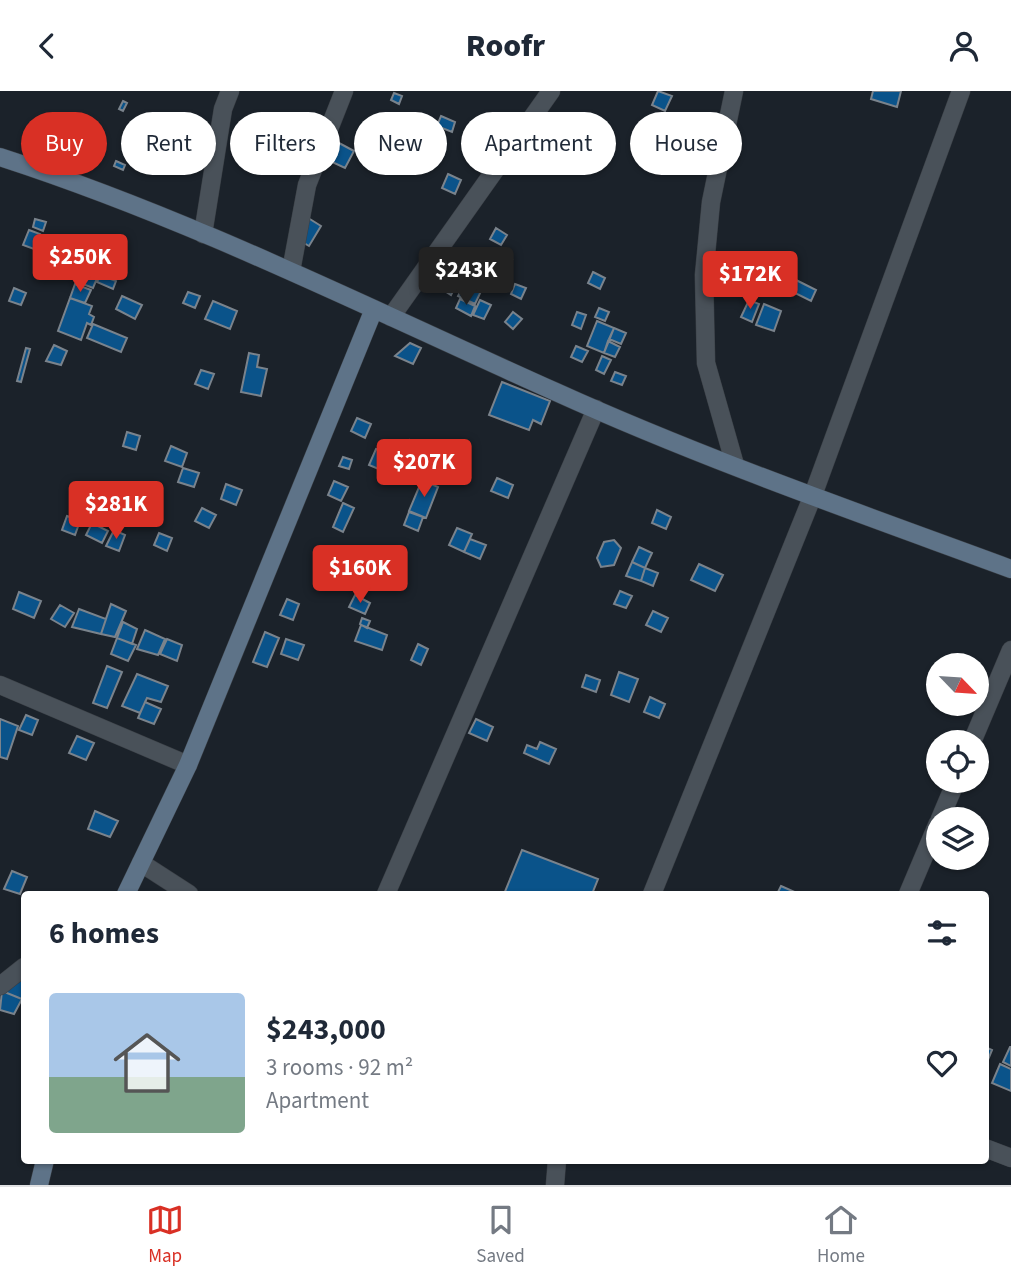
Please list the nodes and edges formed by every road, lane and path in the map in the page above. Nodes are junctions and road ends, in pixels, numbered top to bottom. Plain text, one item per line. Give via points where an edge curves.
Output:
1 (230, 91) edge
2 (344, 91) edge
3 (551, 91) edge
4 (734, 91) edge
5 (961, 91) edge
6 (0, 157) edge
7 (203, 234) junction
8 (291, 271) junction
9 (374, 309) junction
10 (391, 317) junction
11 (596, 409) junction
12 (735, 465) junction
13 (813, 495) junction
14 (1011, 569) edge
15 (1011, 650) edge
16 (0, 685) edge
17 (977, 730) edge
18 (187, 765) junction
19 (926, 852) edge
20 (141, 863) junction
21 (127, 891) edge
22 (184, 891) edge
23 (387, 891) edge
24 (653, 891) edge
25 (909, 891) edge
26 (21, 969) edge
27 (0, 986) edge
28 (989, 1150) edge
29 (1011, 1158) edge
30 (44, 1164) edge
31 (556, 1164) edge
32 (39, 1185) edge
33 (555, 1185) edge

1 - 7 street via 223,109
2 - 8 street via 307,185
3 - 10 street
4 - 12 street via 711,202 704,275 706,363
5 - 13 street
6 - 7 main road via 106,192
7 - 8 main road
8 - 9 main road
9 - 10 main road
9 - 18 main road
10 - 11 main road
11 - 12 main road
11 - 23 street
12 - 13 main road
13 - 14 main road
13 - 24 street
15 - 17 street
16 - 18 street
18 - 20 main road
19 - 25 street
20 - 21 main road
20 - 22 street
26 - 27 street
28 - 29 street
30 - 32 main road
31 - 33 street

